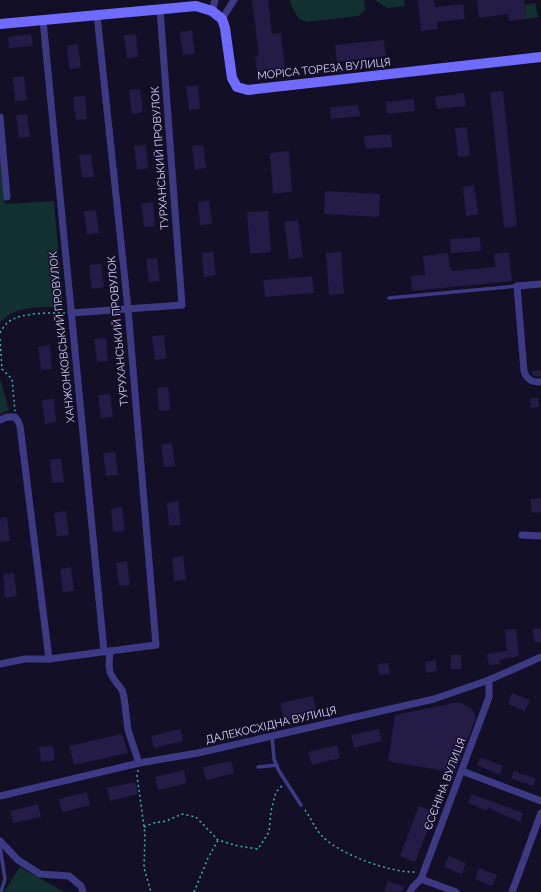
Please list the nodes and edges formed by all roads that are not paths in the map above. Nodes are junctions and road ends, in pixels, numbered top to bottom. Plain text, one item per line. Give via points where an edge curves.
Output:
1 (215, 0) edge
2 (234, 0) edge
3 (160, 9) junction
4 (212, 11) junction
5 (97, 15) junction
6 (43, 20) junction
7 (222, 20) junction
8 (0, 24) edge
9 (541, 57) edge
10 (0, 117) edge
11 (7, 197) dead end
12 (541, 284) edge
13 (517, 286) junction
14 (389, 298) dead end
15 (128, 309) junction
16 (71, 313) junction
17 (541, 382) edge
18 (0, 420) edge
19 (522, 535) dead end
20 (541, 536) edge
21 (107, 651) junction
22 (541, 657) edge
23 (50, 659) junction
24 (0, 664) edge
25 (489, 680) junction
26 (272, 736) junction
27 (139, 763) junction
28 (276, 765) junction
29 (258, 767) dead end
30 (462, 772) junction
31 (0, 796) edge
32 (541, 801) edge
33 (301, 805) road end
34 (541, 813) edge
35 (0, 841) edge
36 (0, 847) edge
37 (422, 876) junction
38 (0, 892) edge
39 (83, 892) edge
40 (410, 892) edge
41 (456, 892) edge
42 (512, 892) edge

1 - 4 street
2 - 7 street
3 - 4 street via 196,6
3 - 5 street
3 - 15 street, ТУРХАНСЬКИЙ ПРОВУЛОК via 182,305
4 - 7 street
5 - 6 street
5 - 15 street, ТУРУХАНСЬКИЙ ПРОВУЛОК
6 - 8 street
6 - 16 street, ХАНЖОНКОВСЬКИЙ ПРОВУЛОК
7 - 9 street, МОРІСА ТОРЕЗА ВУЛИЦЯ via 232,78 237,87 248,90
10 - 11 street
12 - 13 street
13 - 14 lane
13 - 17 street via 524,370 527,378 533,382
15 - 16 street
15 - 21 street, ТУРУХАНСЬКИЙ ПРОВУЛОК via 156,645
16 - 21 street, ХАНЖОНКОВСЬКИЙ ПРОВУЛОК
18 - 23 street via 15,417 20,426
19 - 20 street
21 - 23 street
21 - 27 street, ХАНЖОНКОВСЬКИЙ ПРОВУЛОК via 110,672 122,690 128,730
22 - 25 street, ДАЛЕКОСХІДНА ВУЛИЦЯ
23 - 24 street via 25,659
25 - 26 street, ДАЛЕКОСХІДНА ВУЛИЦЯ via 434,699
25 - 30 street, ЄСЄНІНА ВУЛИЦЯ via 489,697
26 - 27 street, ДАЛЕКОСХІДНА ВУЛИЦЯ
26 - 28 lane
27 - 31 street, ДАЛЕКОСХІДНА ВУЛИЦЯ
28 - 29 lane
28 - 33 lane
30 - 32 street
30 - 37 street, ЄСЄНІНА ВУЛИЦЯ
34 - 42 street
35 - 39 street via 18,860 40,874 69,876 81,886
36 - 38 lane via 5,879
37 - 40 street, ЄСЄНІНА ВУЛИЦЯ
37 - 41 street

